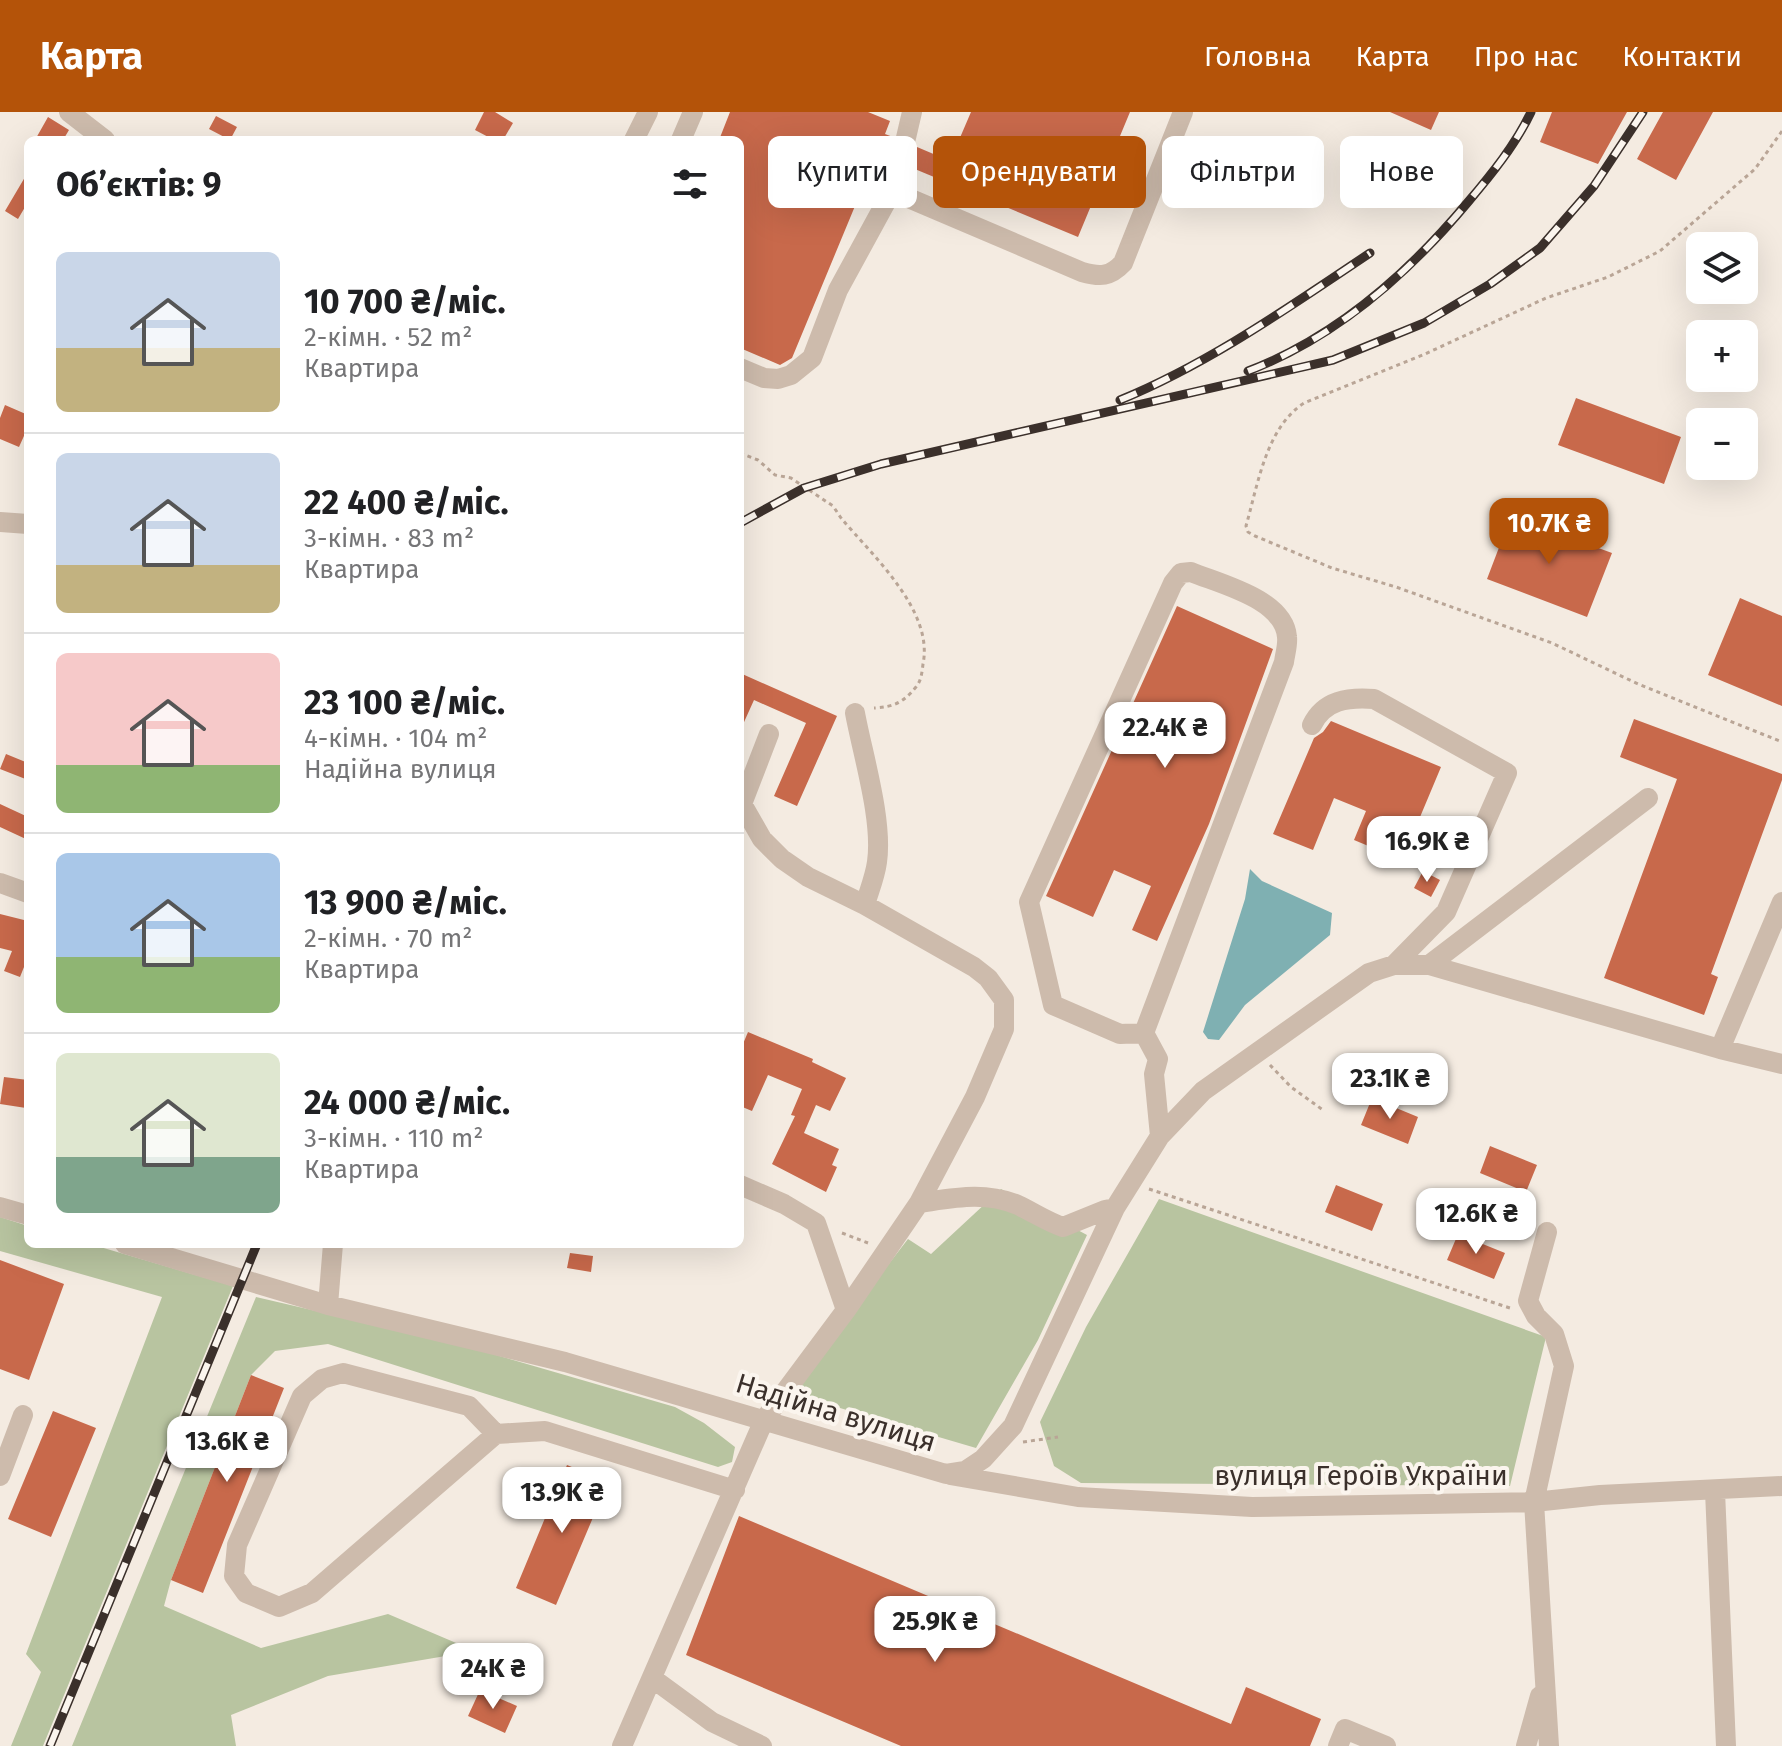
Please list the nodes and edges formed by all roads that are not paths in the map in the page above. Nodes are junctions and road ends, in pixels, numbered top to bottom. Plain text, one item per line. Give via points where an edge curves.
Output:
1 (69, 112) edge
2 (648, 112) edge
3 (693, 112) edge
4 (1183, 112) edge
5 (907, 114) edge
6 (100, 136) edge
7 (636, 136) edge
8 (683, 136) edge
9 (904, 136) edge
10 (917, 202) edge
11 (883, 208) edge
12 (744, 370) edge
13 (0, 522) edge
14 (24, 524) edge
15 (855, 713) road end
16 (1312, 725) dead end
17 (769, 734) dead end
18 (1648, 798) dead end
19 (744, 799) edge
20 (744, 808) edge
21 (0, 883) edge
22 (24, 892) edge
23 (1782, 902) edge
24 (865, 905) junction
25 (1394, 965) junction
26 (1429, 965) junction
27 (1144, 1033) junction
28 (1720, 1049) junction
29 (1782, 1064) edge
30 (1160, 1136) junction
31 (744, 1187) edge
32 (919, 1203) junction
33 (0, 1207) edge
34 (1115, 1208) junction
35 (24, 1214) edge
36 (1547, 1232) dead end
37 (138, 1248) edge
38 (333, 1248) edge
39 (328, 1305) junction
40 (846, 1310) junction
41 (23, 1415) dead end
42 (764, 1420) junction
43 (496, 1434) junction
44 (946, 1474) junction
45 (0, 1476) edge
46 (1782, 1486) edge
47 (735, 1490) junction
48 (1715, 1491) junction
49 (1534, 1502) junction
50 (652, 1678) junction
51 (1543, 1683) junction
52 (622, 1746) edge
53 (762, 1746) edge
54 (1338, 1746) edge
55 (1386, 1746) edge
56 (1526, 1746) edge
57 (1549, 1746) edge
58 (1726, 1746) edge

1 - 6 street
2 - 7 street
3 - 8 street
4 - 10 street via 1123,263 1113,273 1099,277 1082,272
5 - 9 street
11 - 12 street via 838,290 812,358 778,379
13 - 14 street
15 - 24 street via 878,839
16 - 25 street via 1319,710 1332,704 1374,699 1507,773 1446,912
17 - 19 street
18 - 26 street
20 - 24 street via 762,839 782,859
21 - 22 street
23 - 28 street
24 - 32 street via 974,967 1004,1000 1004,1029 995,1052
25 - 26 street
25 - 30 street, Надійна вулиця via 1369,973 1257,1051 1203,1091
26 - 28 street
27 - 27 street via 1284,662 1287,635 1277,611 1191,572 1181,573 1173,583 1029,902 1053,1005 1120,1034
27 - 30 street via 1158,1059 1154,1074
28 - 29 street
30 - 34 street, Надійна вулиця
31 - 40 street via 816,1223
32 - 34 street via 990,1196 1063,1227
32 - 40 street
33 - 35 street
34 - 44 street, Надійна вулиця via 1013,1426 974,1465
36 - 49 street via 1528,1301 1554,1334 1564,1366
37 - 39 street, Надійна вулиця
38 - 39 street
39 - 42 street, Надійна вулиця via 565,1362
40 - 42 street
41 - 45 street
42 - 44 street, Надійна вулиця
42 - 47 street
43 - 43 street via 312,1593 279,1607 246,1593 234,1576 237,1545 302,1396 322,1379 343,1373 469,1406
43 - 47 street via 545,1431
44 - 49 street, вулиця Героїв України via 1078,1497 1252,1507
46 - 48 street
47 - 50 street
48 - 49 street
48 - 58 street
49 - 51 street, вулиця Героїв України
50 - 52 street
50 - 53 street via 712,1722
51 - 56 street
51 - 57 street, вулиця Героїв України
54 - 55 street via 1345,1729

